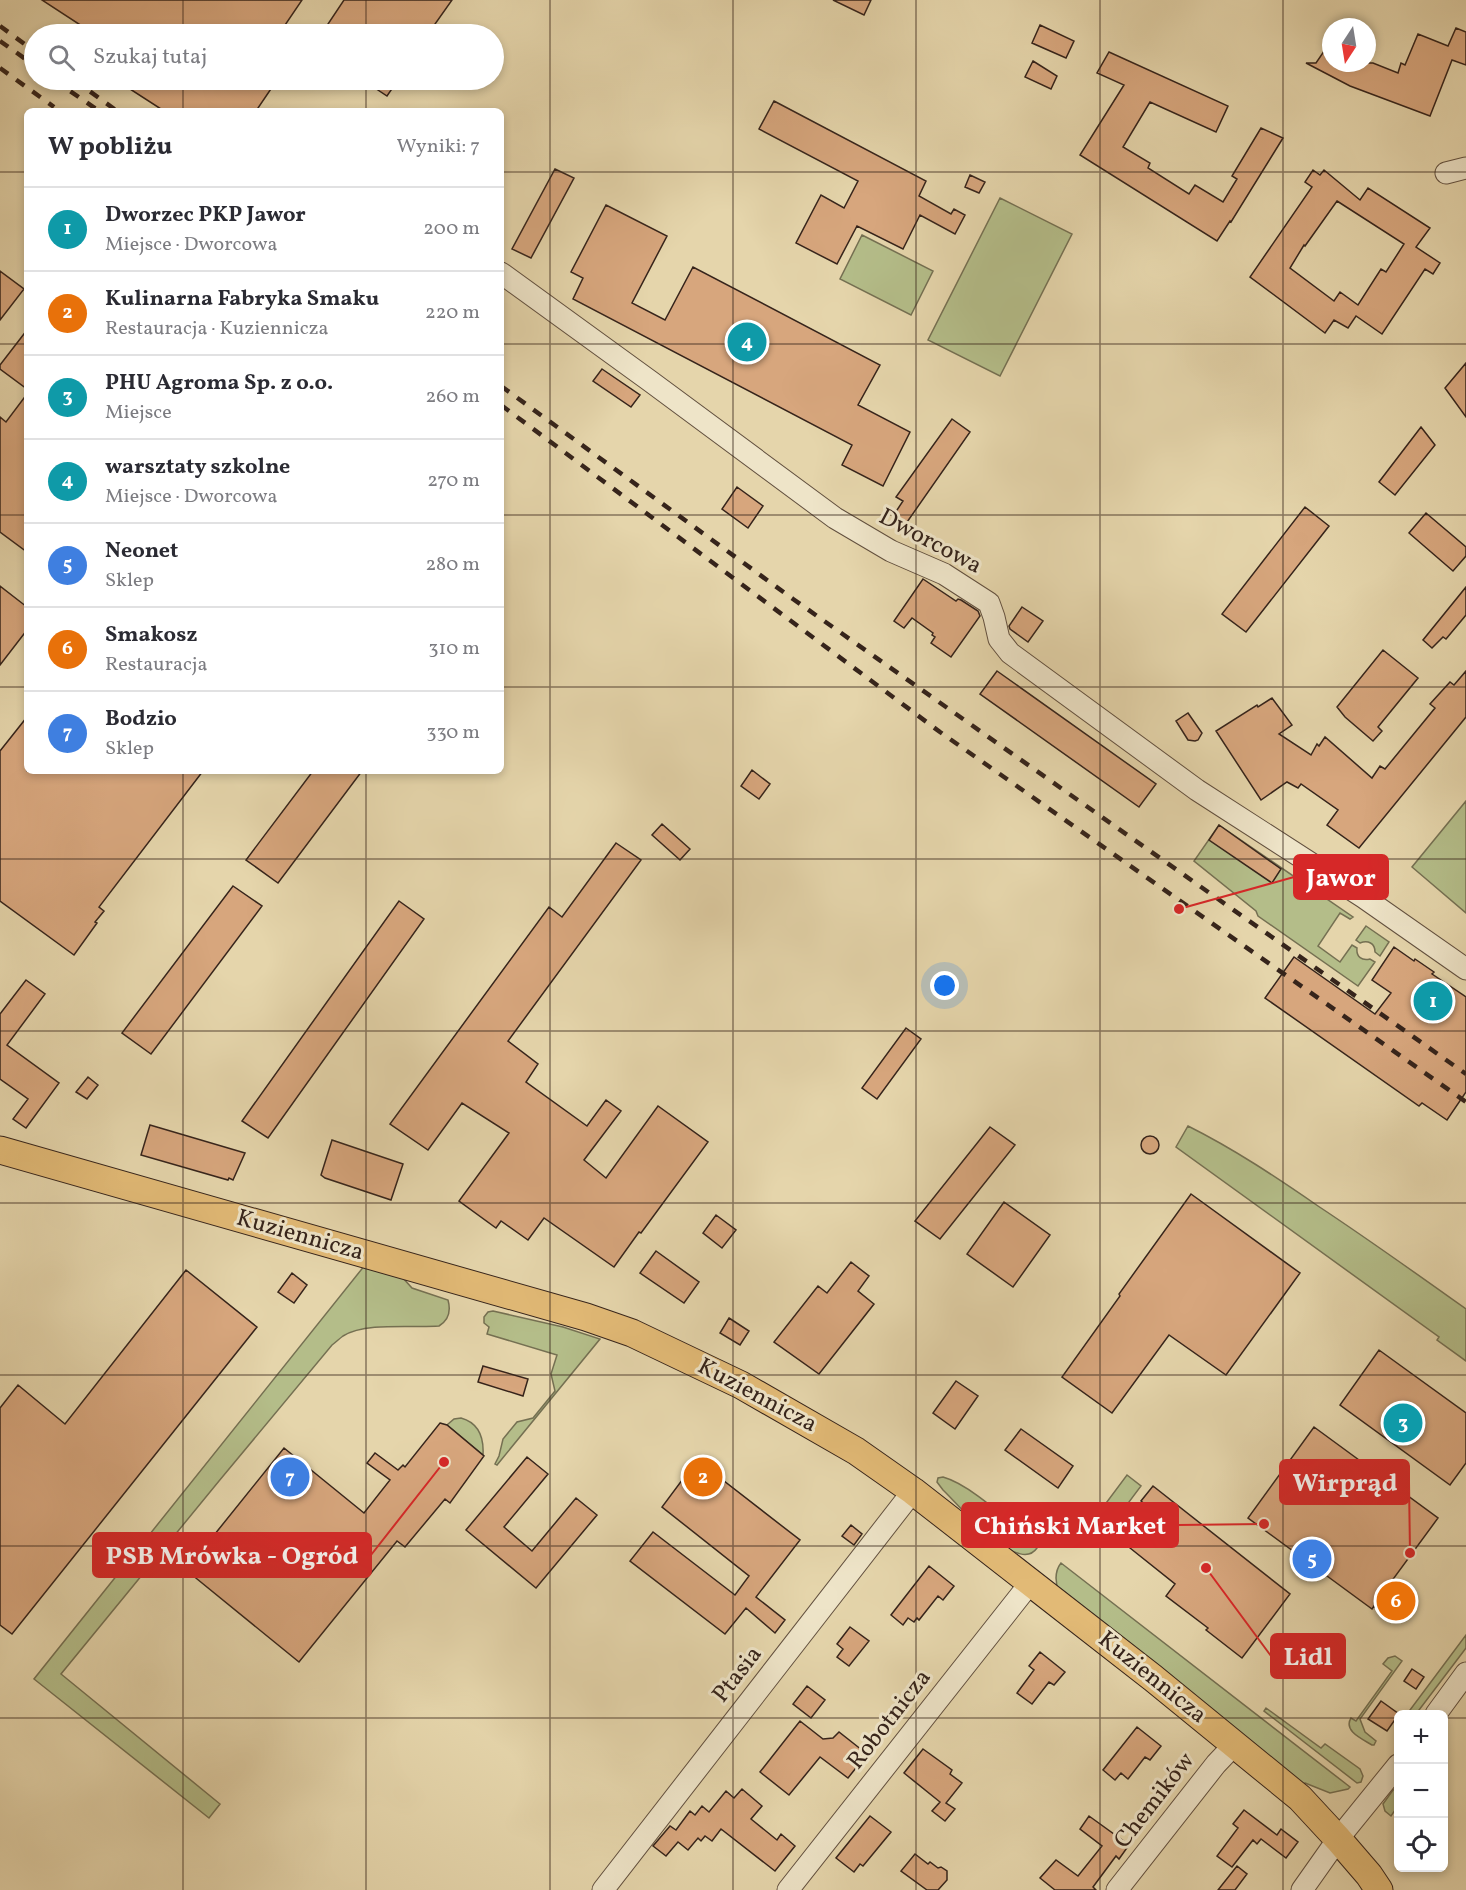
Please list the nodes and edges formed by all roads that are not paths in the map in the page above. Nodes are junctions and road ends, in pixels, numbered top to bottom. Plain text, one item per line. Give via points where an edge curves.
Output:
1 (504, 275) edge
2 (1466, 969) edge
3 (0, 1150) edge
4 (913, 1491) junction
5 (1031, 1582) junction
6 (1466, 1673) edge
7 (1439, 1710) edge
8 (1234, 1744) junction
9 (1394, 1770) edge
10 (1338, 1839) junction
11 (603, 1890) edge
12 (788, 1890) edge
13 (1118, 1890) edge
14 (1302, 1890) edge
15 (1379, 1890) edge

1 - 2 street, Dworcowa via 835,518 891,551 944,574 988,603 999,639 1010,653 1197,790
3 - 4 main road, Kuziennicza via 632,1333 785,1409
4 - 5 main road, Kuziennicza
4 - 11 street, Ptasia
5 - 8 main road, Kuziennicza
5 - 12 street, Robotnicza
6 - 7 street
8 - 10 main road, Kuziennicza via 1300,1798
8 - 13 street, Chemików
9 - 10 street
10 - 14 street
10 - 15 main road, Kuziennicza

